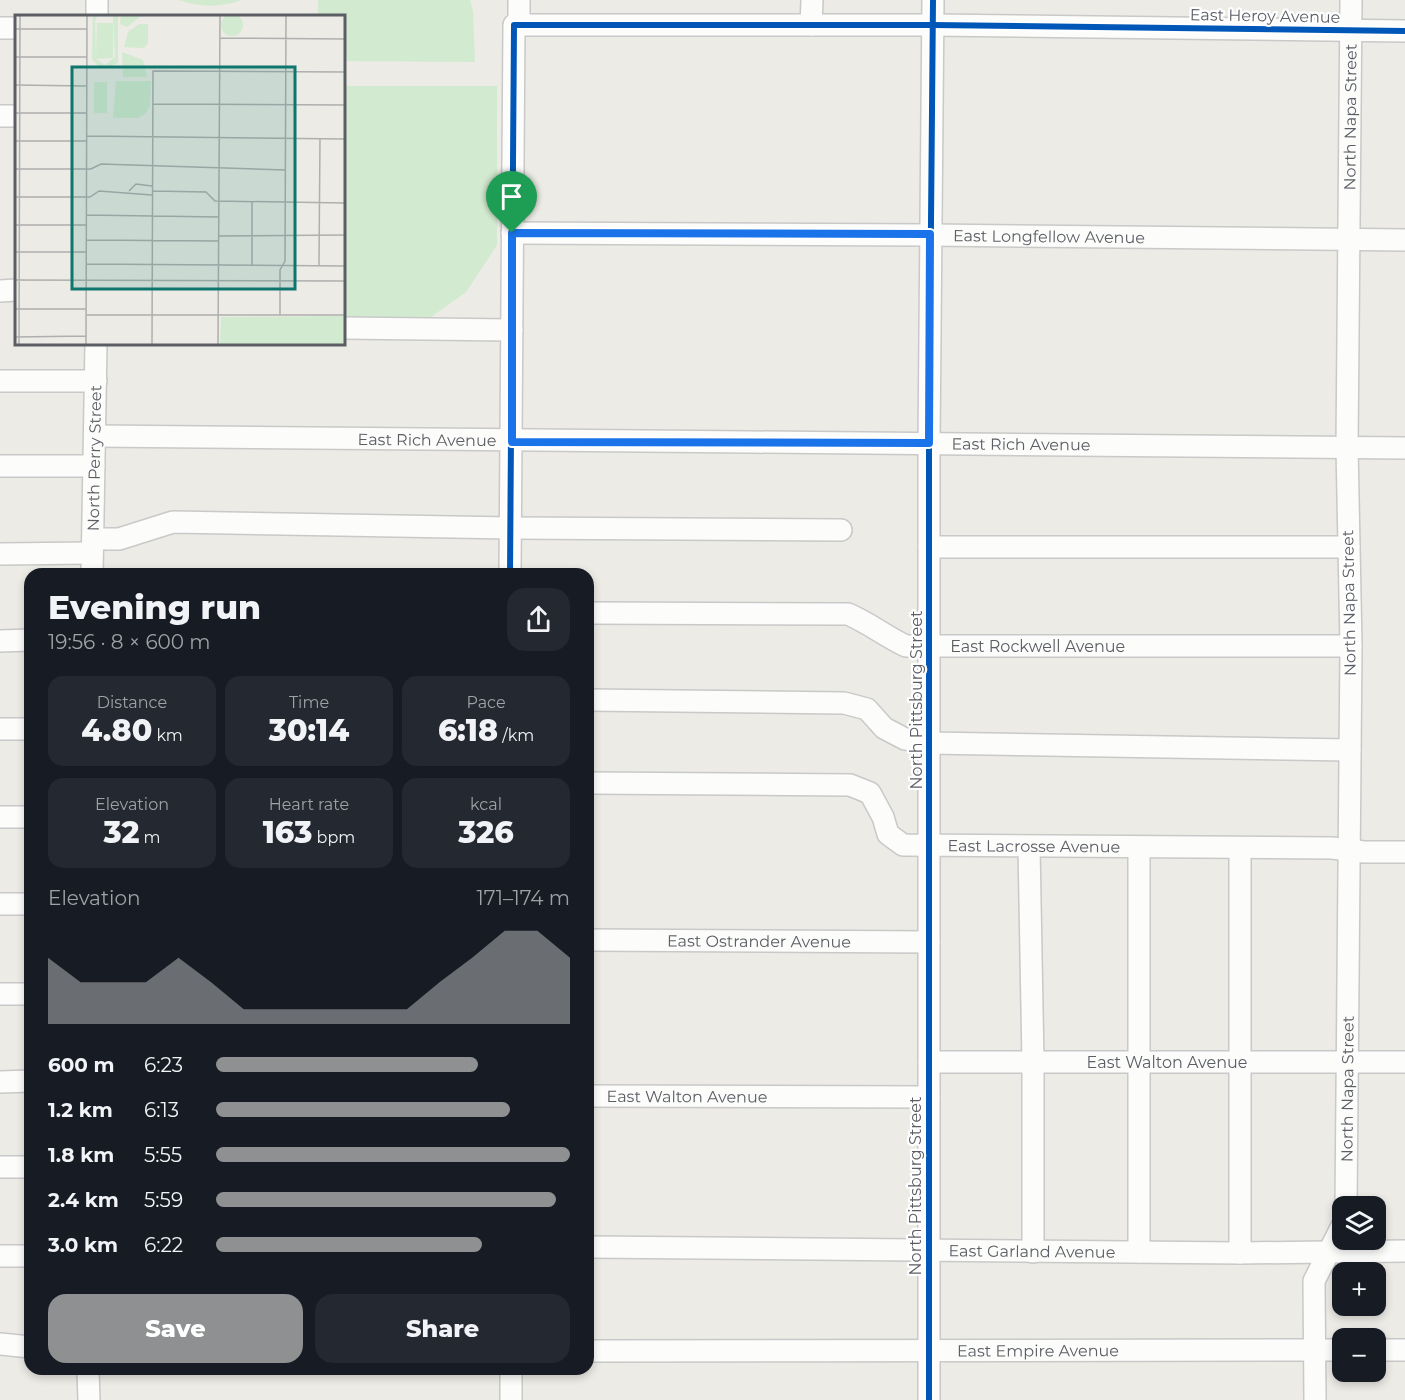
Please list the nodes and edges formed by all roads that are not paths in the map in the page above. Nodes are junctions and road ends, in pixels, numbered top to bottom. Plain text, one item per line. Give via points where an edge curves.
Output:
1 (519, 0) edge
2 (812, 0) edge
3 (933, 0) edge
4 (1351, 0) edge
5 (516, 25) junction
6 (811, 25) junction
7 (933, 25) junction
8 (1351, 30) junction
9 (1405, 31) edge
10 (512, 233) junction
11 (930, 234) junction
12 (1349, 240) junction
13 (1405, 240) edge
14 (15, 290) edge
15 (0, 291) edge
16 (345, 328) edge
17 (512, 330) junction
18 (96, 345) edge
19 (0, 381) edge
20 (96, 381) junction
21 (95, 436) junction
22 (512, 442) junction
23 (929, 443) junction
24 (1347, 447) junction
25 (1405, 448) edge
26 (0, 466) edge
27 (94, 466) junction
28 (511, 528) junction
29 (841, 530) dead end
30 (93, 546) junction
31 (929, 547) junction
32 (1349, 547) junction
33 (0, 554) edge
34 (92, 568) edge
35 (510, 568) edge
36 (594, 613) edge
37 (24, 640) edge
38 (0, 641) edge
39 (930, 646) junction
40 (1351, 646) junction
41 (594, 700) edge
42 (0, 729) edge
43 (24, 729) edge
44 (929, 743) junction
45 (1350, 750) junction
46 (594, 783) edge
47 (0, 817) edge
48 (24, 817) edge
49 (929, 846) junction
50 (1029, 847) junction
51 (1139, 848) junction
52 (1240, 848) junction
53 (1349, 850) junction
54 (1405, 852) edge
55 (0, 904) edge
56 (24, 904) edge
57 (594, 940) edge
58 (929, 942) junction
59 (0, 994) edge
60 (24, 994) edge
61 (929, 1062) junction
62 (1033, 1062) junction
63 (1140, 1062) junction
64 (1241, 1062) junction
65 (1348, 1062) junction
66 (1405, 1062) edge
67 (0, 1082) edge
68 (24, 1082) edge
69 (594, 1096) edge
70 (929, 1097) junction
71 (0, 1167) edge
72 (24, 1167) edge
73 (1346, 1196) edge
74 (594, 1247) edge
75 (1332, 1248) edge
76 (927, 1251) junction
77 (1405, 1251) edge
78 (1033, 1252) junction
79 (1139, 1252) junction
80 (1330, 1252) junction
81 (1240, 1253) junction
82 (0, 1256) edge
83 (24, 1256) edge
84 (0, 1344) edge
85 (24, 1346) edge
86 (1314, 1350) junction
87 (1332, 1350) edge
88 (1386, 1350) edge
89 (1405, 1350) edge
90 (594, 1351) edge
91 (928, 1351) junction
92 (88, 1375) edge
93 (511, 1375) edge
94 (89, 1400) edge
95 (511, 1400) edge
96 (929, 1400) edge
97 (1315, 1400) edge

1 - 5 street
2 - 6 street
3 - 7 street, North Pittsburg Street
4 - 8 street, North Napa Street
5 - 6 street, East Heroy Avenue
5 - 10 street
6 - 7 street, East Heroy Avenue
7 - 8 street, East Heroy Avenue
7 - 11 street, North Pittsburg Street
8 - 9 street, East Heroy Avenue
8 - 12 street, North Napa Street
10 - 11 street, East Longfellow Avenue
10 - 17 street
11 - 12 street, East Longfellow Avenue
11 - 23 street, North Pittsburg Street
12 - 13 street, East Longfellow Avenue
12 - 24 street, North Napa Street
14 - 15 street
16 - 17 street
17 - 22 street
18 - 20 street, North Perry Street
19 - 20 street
20 - 21 street, North Perry Street
21 - 22 street, East Rich Avenue
21 - 27 street, North Perry Street
22 - 23 street, East Rich Avenue
22 - 28 street
23 - 24 street, East Rich Avenue
23 - 31 street, North Pittsburg Street
24 - 25 street, East Rich Avenue
24 - 32 street, North Napa Street
26 - 27 street
27 - 30 street, North Perry Street
28 - 29 street
28 - 30 street via 173,522
28 - 35 street
30 - 33 street
30 - 34 street, North Perry Street
31 - 32 street
31 - 39 street, North Pittsburg Street
32 - 40 street, North Napa Street
36 - 39 street, East Rockwell Avenue via 848,614 906,646
37 - 38 street
39 - 40 street, East Rockwell Avenue
39 - 44 street, North Pittsburg Street
40 - 45 street, North Napa Street
41 - 44 street via 844,703 867,709 884,728 905,739
42 - 43 street
44 - 45 street
44 - 49 street, North Pittsburg Street
45 - 53 street, North Napa Street
46 - 49 street, East Lacrosse Avenue via 850,785 870,793 888,834 903,845
47 - 48 street
49 - 50 street, East Lacrosse Avenue
49 - 58 street, North Pittsburg Street
50 - 51 street, East Lacrosse Avenue
50 - 62 street
51 - 52 street, East Lacrosse Avenue
51 - 63 street
52 - 53 street, East Lacrosse Avenue
52 - 64 street
53 - 54 street, East Lacrosse Avenue
53 - 65 street, North Napa Street
55 - 56 street
57 - 58 street, East Ostrander Avenue
58 - 61 street, North Pittsburg Street
59 - 60 street
61 - 62 street, East Walton Avenue
61 - 70 street, North Pittsburg Street
62 - 63 street, East Walton Avenue
62 - 78 street
63 - 64 street, East Walton Avenue
63 - 79 street
64 - 65 street, East Walton Avenue
64 - 81 street
65 - 66 street, East Walton Avenue
65 - 73 street, North Napa Street
67 - 68 street
69 - 70 street, East Walton Avenue
70 - 76 street, North Pittsburg Street
71 - 72 street
74 - 76 street, East Garland Avenue
75 - 80 street
76 - 78 street, East Garland Avenue
76 - 91 street, North Pittsburg Street
77 - 80 street, East Garland Avenue
78 - 79 street, East Garland Avenue
79 - 81 street, East Garland Avenue
80 - 81 street, East Garland Avenue
80 - 86 street via 1314,1281
82 - 83 street
84 - 85 street
86 - 87 street, East Empire Avenue
86 - 91 street, East Empire Avenue
86 - 97 street
88 - 89 street
90 - 91 street, East Empire Avenue
91 - 96 street, North Pittsburg Street
92 - 94 street
93 - 95 street

